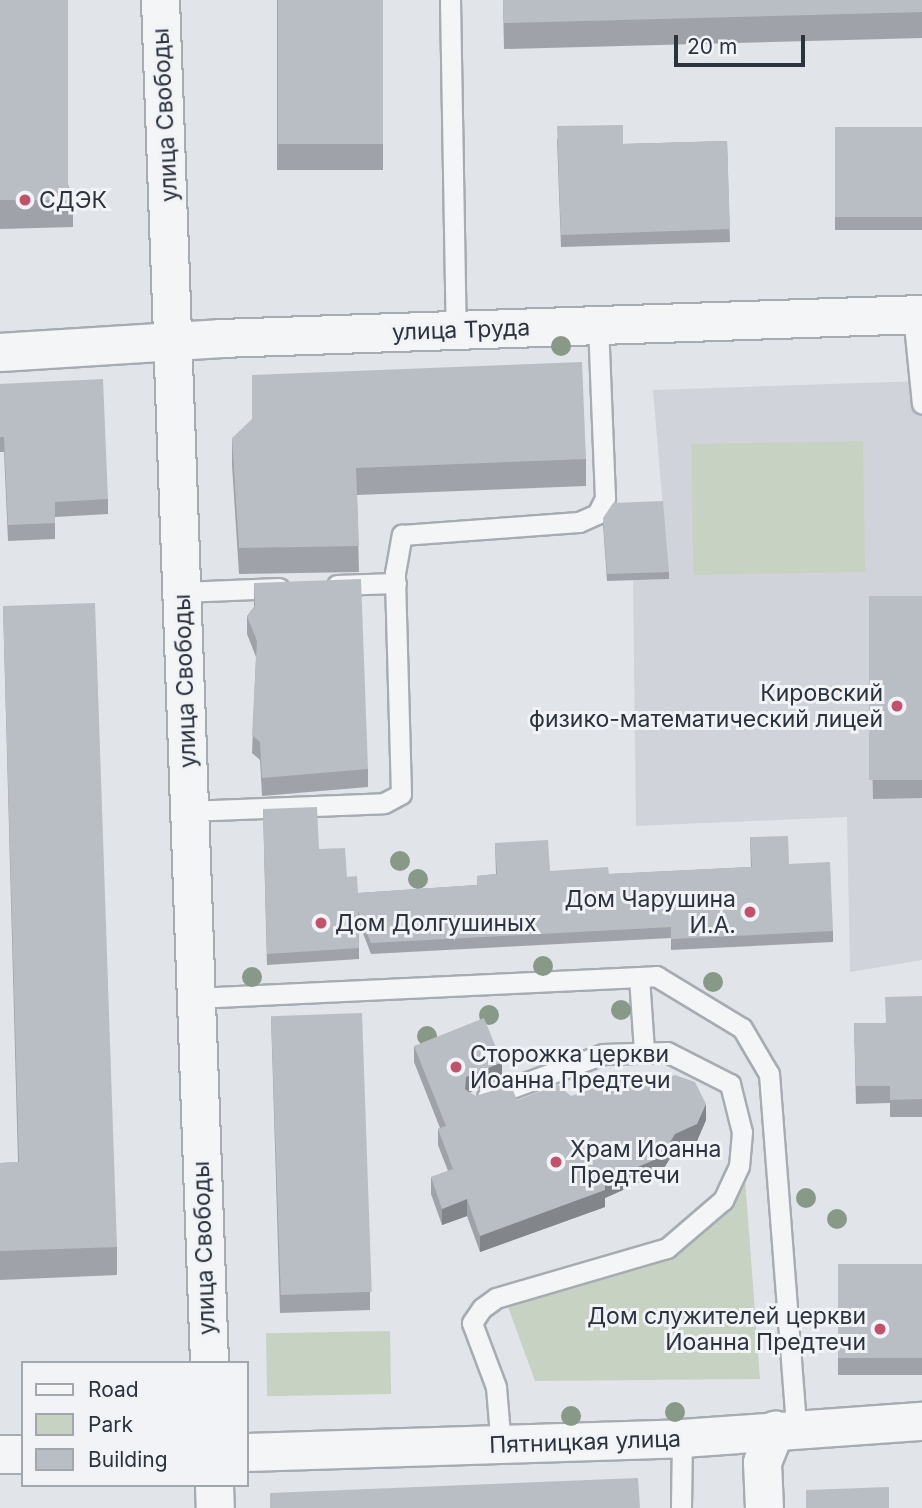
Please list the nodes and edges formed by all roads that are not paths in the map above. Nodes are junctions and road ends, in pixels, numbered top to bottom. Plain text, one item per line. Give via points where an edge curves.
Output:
1 (160, 0) edge
2 (450, 0) edge
3 (917, 314) edge
4 (598, 326) junction
5 (456, 330) junction
6 (177, 340) junction
7 (0, 352) edge
8 (922, 404) edge
9 (396, 583) junction
10 (182, 592) junction
11 (188, 811) junction
12 (639, 976) junction
13 (194, 998) junction
14 (644, 1050) junction
15 (476, 1101) edge
16 (209, 1361) edge
17 (922, 1421) edge
18 (785, 1429) junction
19 (682, 1438) junction
20 (501, 1446) junction
21 (248, 1451) edge
22 (0, 1454) edge
23 (21, 1454) edge
24 (214, 1487) edge
25 (215, 1508) edge
26 (681, 1508) edge
27 (764, 1508) edge

1 - 6 street, улица Свободы
2 - 5 lane
3 - 4 street, улица Труда
3 - 8 lane
4 - 5 street, улица Труда
4 - 9 lane via 605,498 597,514 579,522 402,535
5 - 6 street, улица Труда
6 - 7 street, улица Труда
6 - 10 street, улица Свободы
9 - 10 lane
9 - 11 lane via 401,794 384,803
10 - 11 street, улица Свободы
11 - 13 street, улица Свободы
12 - 13 lane
12 - 14 lane
12 - 18 lane via 656,976 742,1028 769,1074
13 - 16 street, улица Свободы
14 - 15 lane via 603,1054
14 - 20 lane via 706,1067 730,1084 742,1132 738,1166 723,1200 667,1248 496,1298 482,1308 472,1323 496,1387
17 - 18 street, Пятницкая улица
18 - 19 street, Пятницкая улица
18 - 27 street via 762,1462
19 - 20 street, Пятницкая улица
19 - 26 lane
20 - 21 street, Пятницкая улица
22 - 23 street
24 - 25 street

